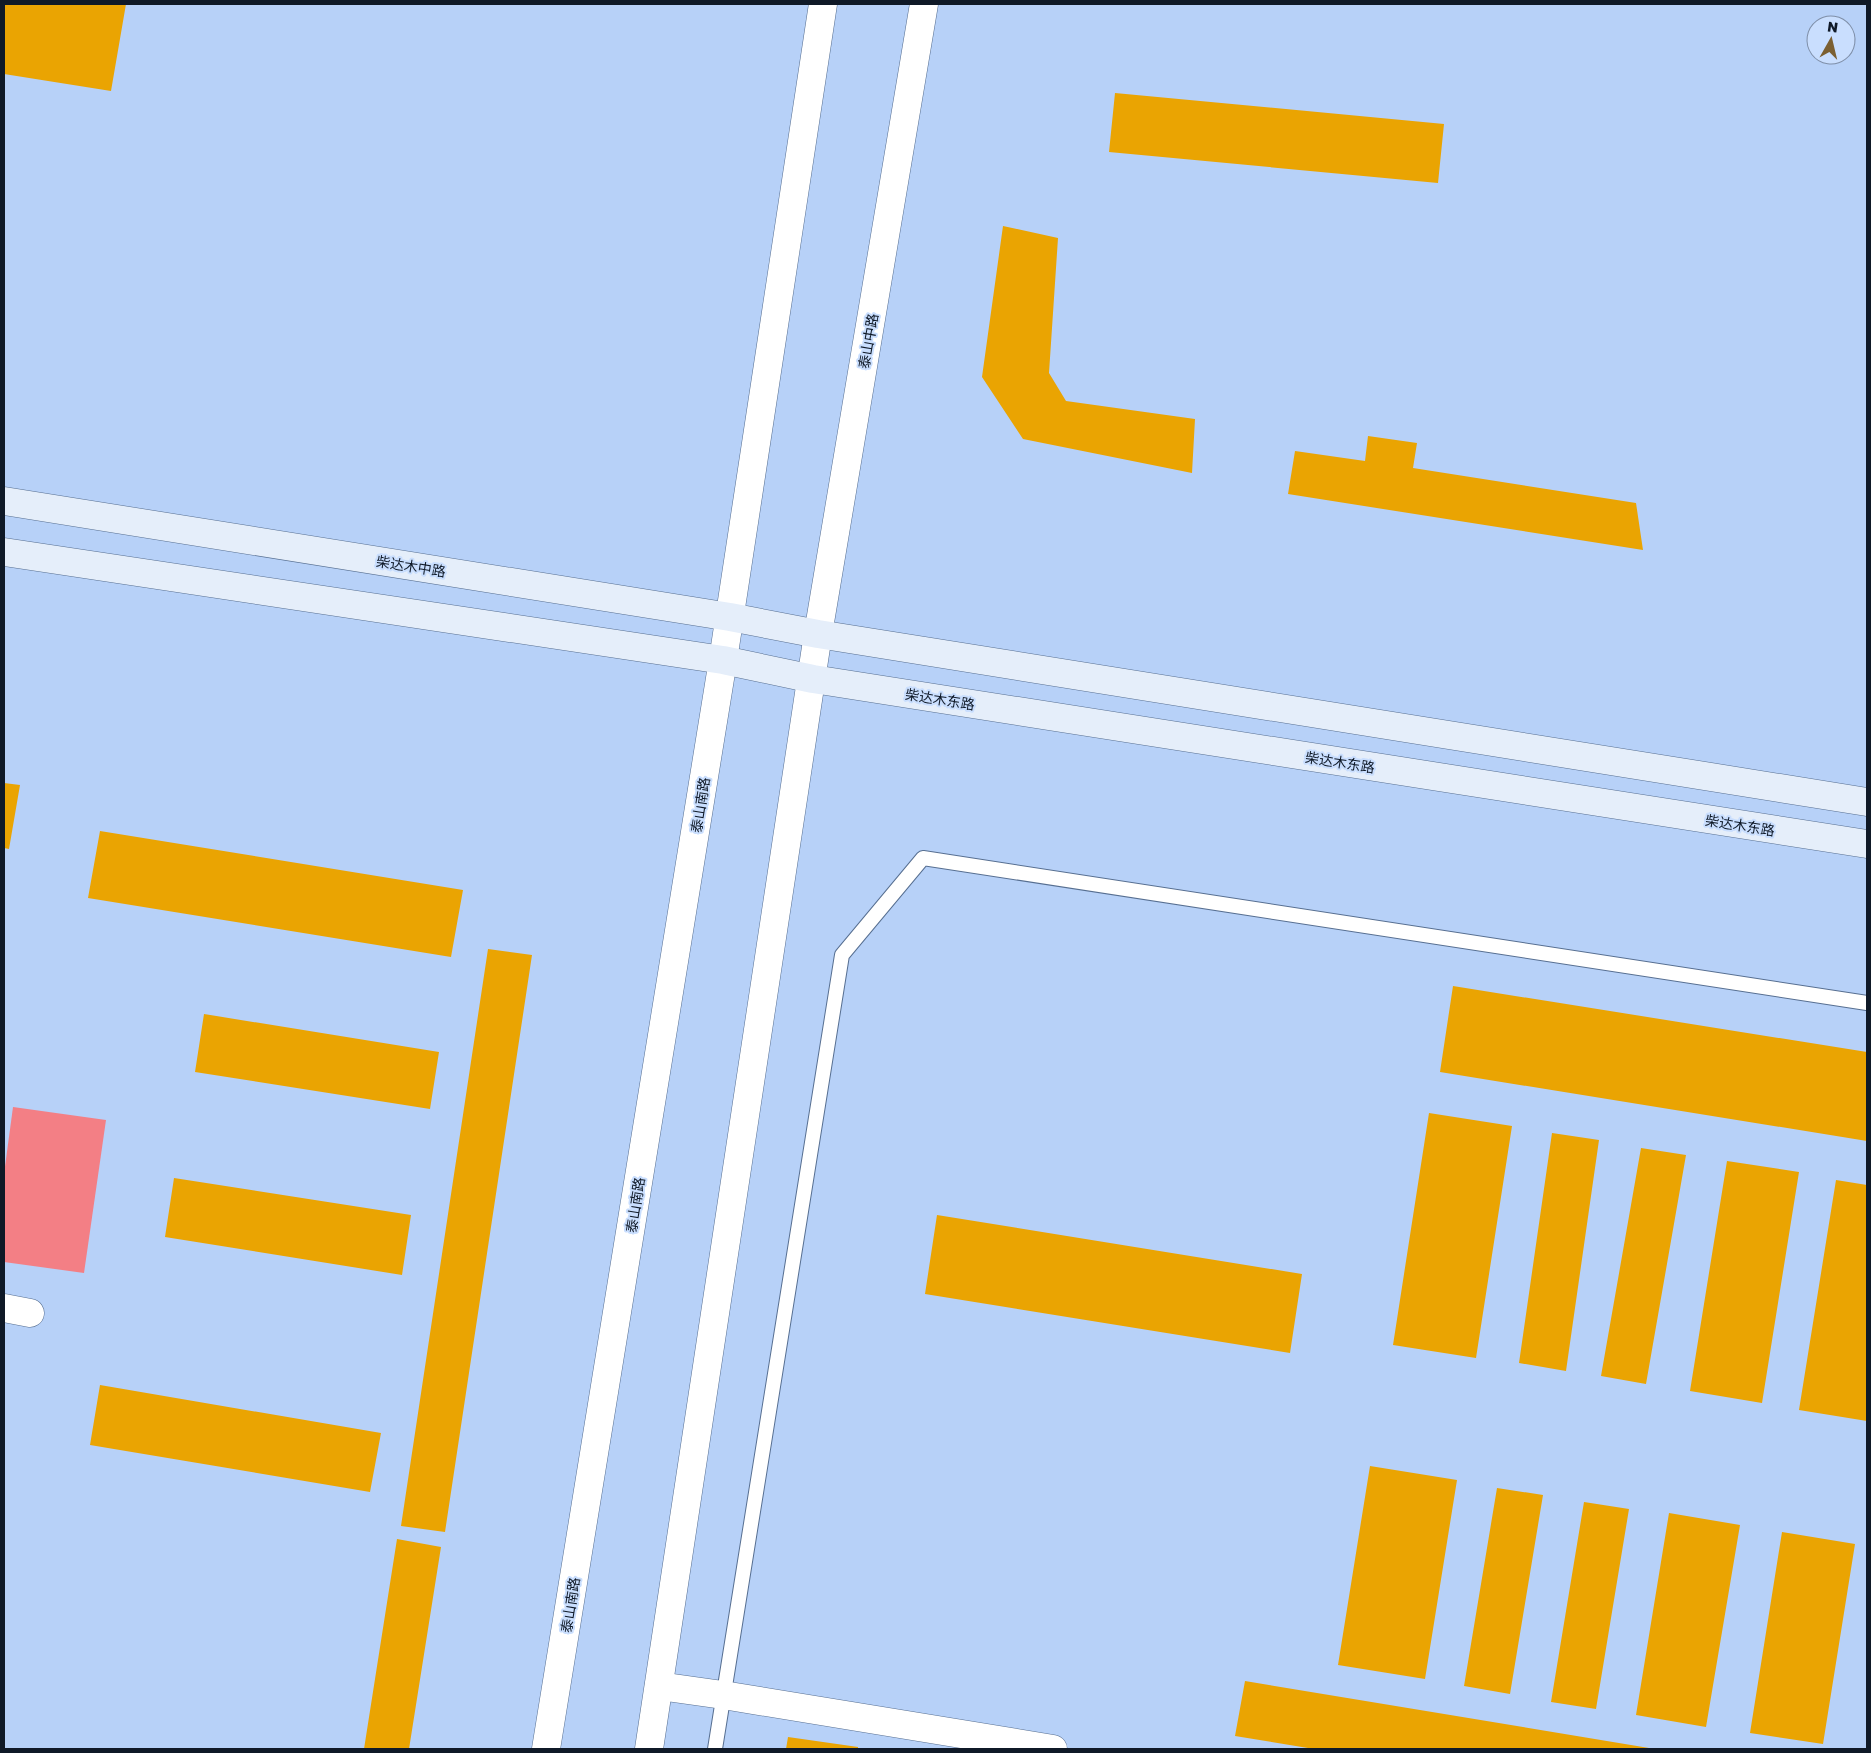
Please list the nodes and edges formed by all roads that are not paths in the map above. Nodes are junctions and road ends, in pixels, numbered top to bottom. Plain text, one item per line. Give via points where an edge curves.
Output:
1 (824, 4) edge
2 (924, 4) edge
3 (4, 501) edge
4 (4, 552) edge
5 (730, 617) junction
6 (818, 634) junction
7 (723, 660) junction
8 (812, 679) junction
9 (1867, 802) edge
10 (1867, 844) edge
11 (1867, 1003) edge
12 (4, 1308) edge
13 (30, 1313) dead end
14 (659, 1686) junction
15 (723, 1695) junction
16 (546, 1749) edge
17 (649, 1749) edge
18 (715, 1749) edge
19 (1053, 1749) edge

1 - 5 street
2 - 6 street, 泰山中路
3 - 5 main road, 柴达木中路
4 - 7 main road
5 - 6 main road, 柴达木中路
5 - 7 street
6 - 8 street, 泰山中路
6 - 9 main road
7 - 8 main road
7 - 16 street, 泰山南路
8 - 10 main road, 柴达木东路
8 - 14 street
11 - 15 lane via 923,858 842,954
12 - 13 street
14 - 15 street
14 - 17 street
15 - 18 lane
15 - 19 street

